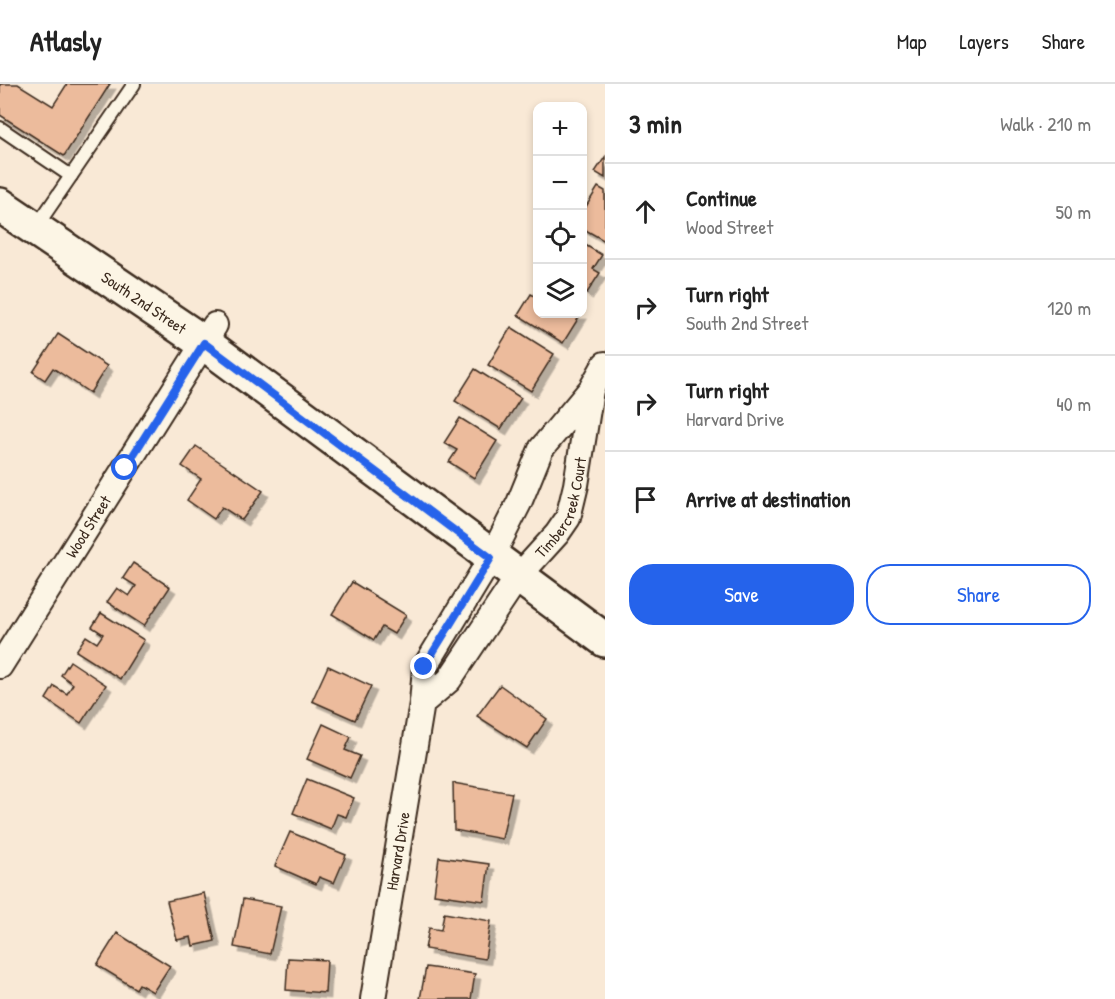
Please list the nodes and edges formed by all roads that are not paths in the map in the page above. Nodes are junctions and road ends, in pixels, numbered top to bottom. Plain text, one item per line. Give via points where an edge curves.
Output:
1 (134, 84) edge
2 (0, 128) edge
3 (71, 176) junction
4 (0, 205) edge
5 (36, 228) junction
6 (209, 334) junction
7 (605, 364) edge
8 (591, 389) junction
9 (491, 558) junction
10 (517, 578) junction
11 (605, 640) edge
12 (0, 666) edge
13 (422, 703) junction
14 (372, 999) edge

1 - 3 lane
2 - 3 lane
3 - 5 lane
4 - 5 main road, South 2nd Street
5 - 6 main road, South 2nd Street
6 - 9 main road, South 2nd Street
6 - 12 street, Wood Street
7 - 8 street, Timbercreek Court
8 - 9 street, Timbercreek Court via 541,449
8 - 10 street, Timbercreek Court via 568,518
9 - 10 main road, South 2nd Street
9 - 13 street, Harvard Drive via 424,667
10 - 11 main road, South 2nd Street
10 - 13 street via 449,680
13 - 14 street, Harvard Drive

